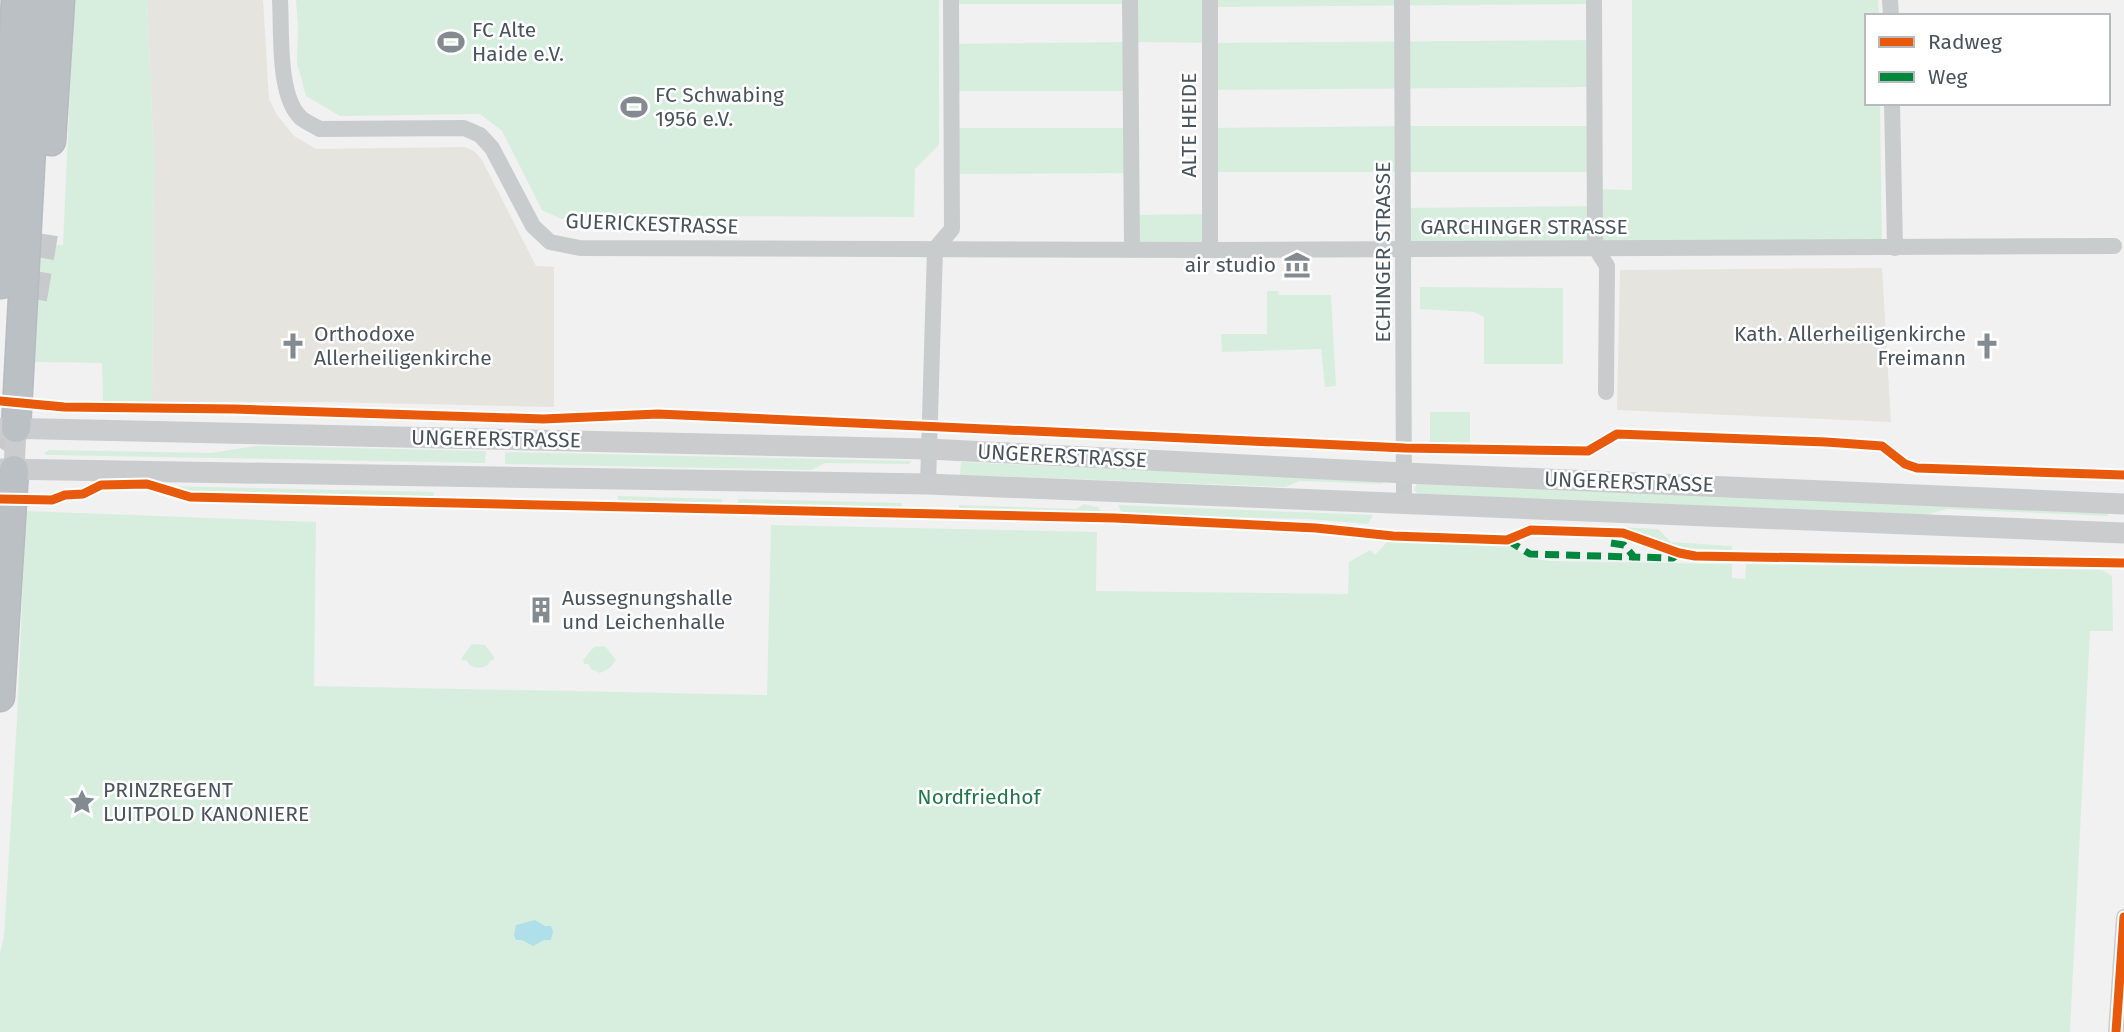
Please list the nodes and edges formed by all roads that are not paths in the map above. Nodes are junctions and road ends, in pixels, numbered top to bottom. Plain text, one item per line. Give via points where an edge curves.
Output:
1 (16, 0) edge
2 (39, 0) edge
3 (60, 0) edge
4 (280, 0) edge
5 (951, 0) edge
6 (1130, 0) edge
7 (1210, 0) edge
8 (1402, 0) edge
9 (1594, 0) edge
10 (1892, 105) edge
11 (44, 234) tunnel mouth
12 (2114, 246) dead end
13 (1595, 247) junction
14 (1404, 248) junction
15 (1895, 248) junction
16 (934, 249) junction
17 (1132, 250) junction
18 (1210, 250) junction
19 (1, 284) edge
20 (21, 324) junction
21 (0, 348) edge
22 (1606, 392) dead end
23 (8, 428) edge
24 (928, 449) junction
25 (7, 470) edge
26 (1405, 473) junction
27 (928, 484) junction
28 (1404, 504) junction
29 (2124, 504) edge
30 (2124, 533) edge
31 (0, 697) edge
32 (2124, 917) edge
33 (2119, 1022) edge

1 - 19 highway
2 - 20 highway
3 - 11 highway
4 - 16 street, GUERICKESTRASSE via 284,81 289,101 300,117 320,129 464,128 480,135 492,148 533,226 550,242 580,248
5 - 16 street via 952,229
6 - 17 street
7 - 18 street, ALTE HEIDE
8 - 14 street, ECHINGER STRASSE
9 - 13 street
10 - 15 street
12 - 15 street, GARCHINGER STRASSE
13 - 14 street, GARCHINGER STRASSE
13 - 15 street, GARCHINGER STRASSE
13 - 22 street via 1607,266
14 - 18 street, GARCHINGER STRASSE
14 - 26 street, ECHINGER STRASSE
16 - 17 street, GARCHINGER STRASSE
16 - 24 street
17 - 18 street, GARCHINGER STRASSE
20 - 21 highway
20 - 23 highway
23 - 24 main road, UNGERERSTRASSE
23 - 25 main road
24 - 26 main road, UNGERERSTRASSE
24 - 27 street
25 - 27 main road, UNGERERSTRASSE
25 - 31 highway
26 - 28 street, ECHINGER STRASSE
26 - 29 main road, UNGERERSTRASSE
27 - 28 main road, UNGERERSTRASSE
28 - 30 main road, UNGERERSTRASSE
32 - 33 street

